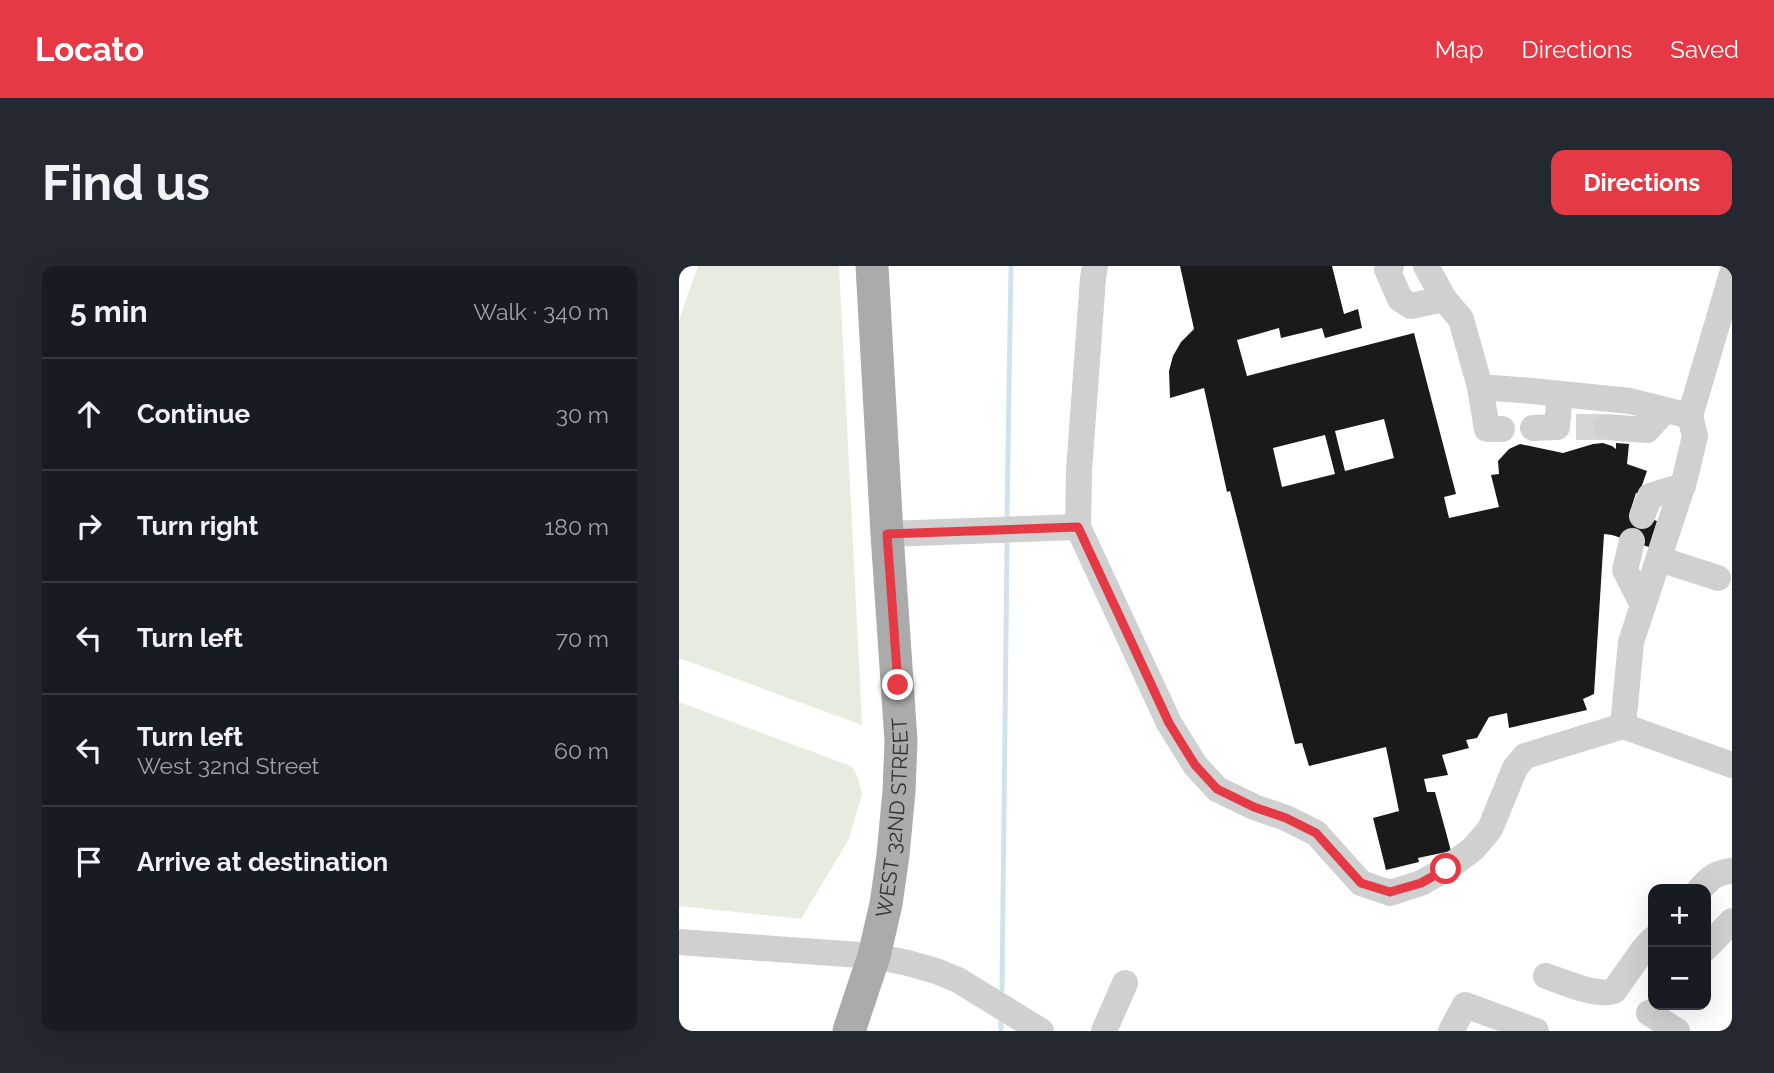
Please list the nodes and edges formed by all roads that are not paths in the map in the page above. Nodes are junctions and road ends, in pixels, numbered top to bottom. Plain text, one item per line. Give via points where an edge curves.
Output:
1 (872, 266) edge
2 (1095, 266) edge
3 (1391, 266) edge
4 (1430, 268) edge
5 (1732, 274) edge
6 (1444, 299) junction
7 (1481, 387) junction
8 (1560, 394) junction
9 (1664, 411) junction
10 (1690, 416) junction
11 (1555, 427) dead end
12 (1606, 427) tunnel mouth
13 (1501, 429) dead end
14 (1683, 486) junction
15 (1642, 516) dead end
16 (1078, 527) junction
17 (887, 534) junction
18 (1632, 541) dead end
19 (1659, 559) junction
20 (1718, 578) dead end
21 (1643, 605) junction
22 (1623, 726) junction
23 (1732, 765) edge
24 (1732, 871) edge
25 (1704, 884) edge
26 (1390, 892) junction
27 (1418, 902) dead end
28 (679, 942) edge
29 (1648, 945) edge
30 (874, 956) junction
31 (1546, 976) dead end
32 (1125, 983) dead end
33 (1646, 1016) edge
34 (849, 1031) edge
35 (1041, 1031) edge
36 (1104, 1031) edge
37 (1451, 1031) edge
38 (1536, 1031) edge
39 (1677, 1031) edge

1 - 17 main road, WEST 32ND STREET
2 - 16 street
3 - 6 street via 1387,269 1400,299 1411,306
4 - 6 street
5 - 10 street
6 - 7 street via 1461,319
7 - 8 street
7 - 13 street via 1487,429
8 - 9 street via 1630,401
8 - 11 street
9 - 10 street
9 - 12 street via 1647,430
10 - 14 street via 1695,436
14 - 15 street via 1650,496
14 - 19 street
16 - 17 street
16 - 26 street via 1169,723 1195,765 1217,789 1316,833 1361,883
17 - 30 main road, WEST 32ND STREET via 901,741 893,855
18 - 21 street via 1625,570
19 - 20 street
19 - 21 street
21 - 22 street via 1631,642
22 - 23 street
22 - 26 street via 1525,756 1515,768 1490,829 1473,849 1421,883
24 - 25 street via 1711,876
26 - 27 street
28 - 30 street
29 - 31 street via 1614,991 1606,994
30 - 34 main road, WEST 32ND STREET
30 - 35 street via 958,980
32 - 36 street
33 - 39 street
37 - 38 street via 1465,1005

